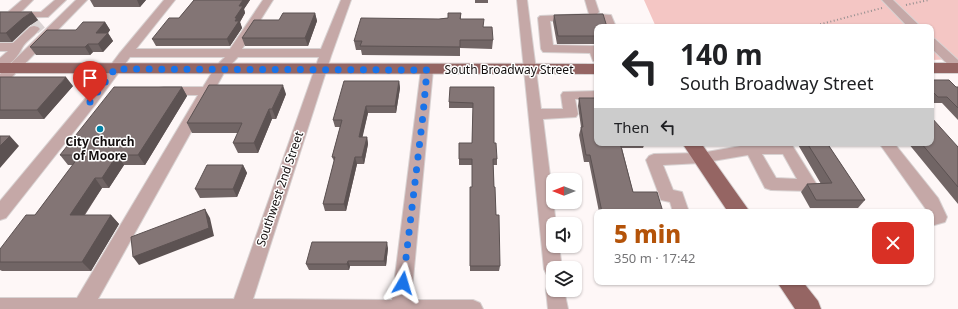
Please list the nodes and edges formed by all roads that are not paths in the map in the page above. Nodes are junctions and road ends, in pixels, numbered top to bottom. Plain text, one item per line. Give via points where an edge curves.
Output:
1 (28, 0) edge
2 (61, 0) edge
3 (82, 0) edge
4 (170, 0) edge
5 (268, 0) edge
6 (346, 0) edge
7 (522, 0) edge
8 (590, 0) edge
9 (886, 4) edge
10 (594, 12) dead end
11 (6, 15) edge
12 (40, 22) junction
13 (609, 24) edge
14 (911, 24) edge
15 (525, 33) junction
16 (546, 33) junction
17 (934, 45) edge
18 (0, 47) edge
19 (16, 47) junction
20 (594, 52) edge
21 (127, 53) junction
22 (209, 53) junction
23 (233, 53) junction
24 (326, 53) junction
25 (958, 67) edge
26 (3, 68) edge
27 (934, 68) edge
28 (115, 69) junction
29 (200, 69) junction
30 (220, 69) junction
31 (321, 70) junction
32 (427, 70) junction
33 (529, 70) junction
34 (594, 70) edge
35 (0, 81) edge
36 (99, 91) junction
37 (114, 91) edge
38 (153, 91) edge
39 (207, 91) junction
40 (594, 95) edge
41 (535, 114) junction
42 (888, 146) edge
43 (752, 149) dead end
44 (696, 151) edge
45 (680, 209) edge
46 (737, 209) edge
47 (0, 213) edge
48 (934, 218) edge
49 (552, 261) edge
50 (791, 285) edge
51 (557, 297) edge
52 (0, 307) edge
53 (43, 308) edge
54 (82, 308) edge
55 (106, 309) edge
56 (240, 309) edge
57 (327, 309) edge
58 (387, 309) edge
59 (400, 309) edge
60 (472, 309) edge
61 (558, 309) edge
62 (809, 309) edge

1 - 11 street
2 - 12 street
3 - 26 street
4 - 21 street
5 - 23 street
6 - 24 street, Southwest 2nd Street
7 - 15 street
8 - 10 street
9 - 14 street
11 - 12 street
12 - 19 street
13 - 16 street via 607,17 544,18
15 - 16 street
15 - 33 street
16 - 20 street via 547,50
17 - 25 street
18 - 19 street
19 - 26 street
21 - 22 street
21 - 28 street
22 - 23 street
22 - 29 street
23 - 24 street
23 - 30 street
24 - 31 street, Southwest 2nd Street
25 - 27 main road
26 - 28 main road, South Broadway Street
26 - 35 street
28 - 29 main road, South Broadway Street
28 - 36 street
29 - 30 main road, South Broadway Street
30 - 31 main road, South Broadway Street
30 - 39 street
31 - 32 main road, South Broadway Street
31 - 56 street, Southwest 2nd Street
32 - 33 main road, South Broadway Street
32 - 59 street
33 - 34 main road, South Broadway Street
33 - 41 street
36 - 37 street
36 - 47 street
38 - 39 street
39 - 54 street
40 - 41 street via 568,95 571,114
41 - 49 street
42 - 48 street via 932,202 939,217
43 - 44 street
44 - 45 street via 654,160 667,196 676,196
44 - 46 main road
50 - 62 main road
51 - 61 street
52 - 53 street
53 - 54 street
54 - 55 street
55 - 56 street
56 - 57 street
57 - 58 street
58 - 59 street
59 - 60 street

